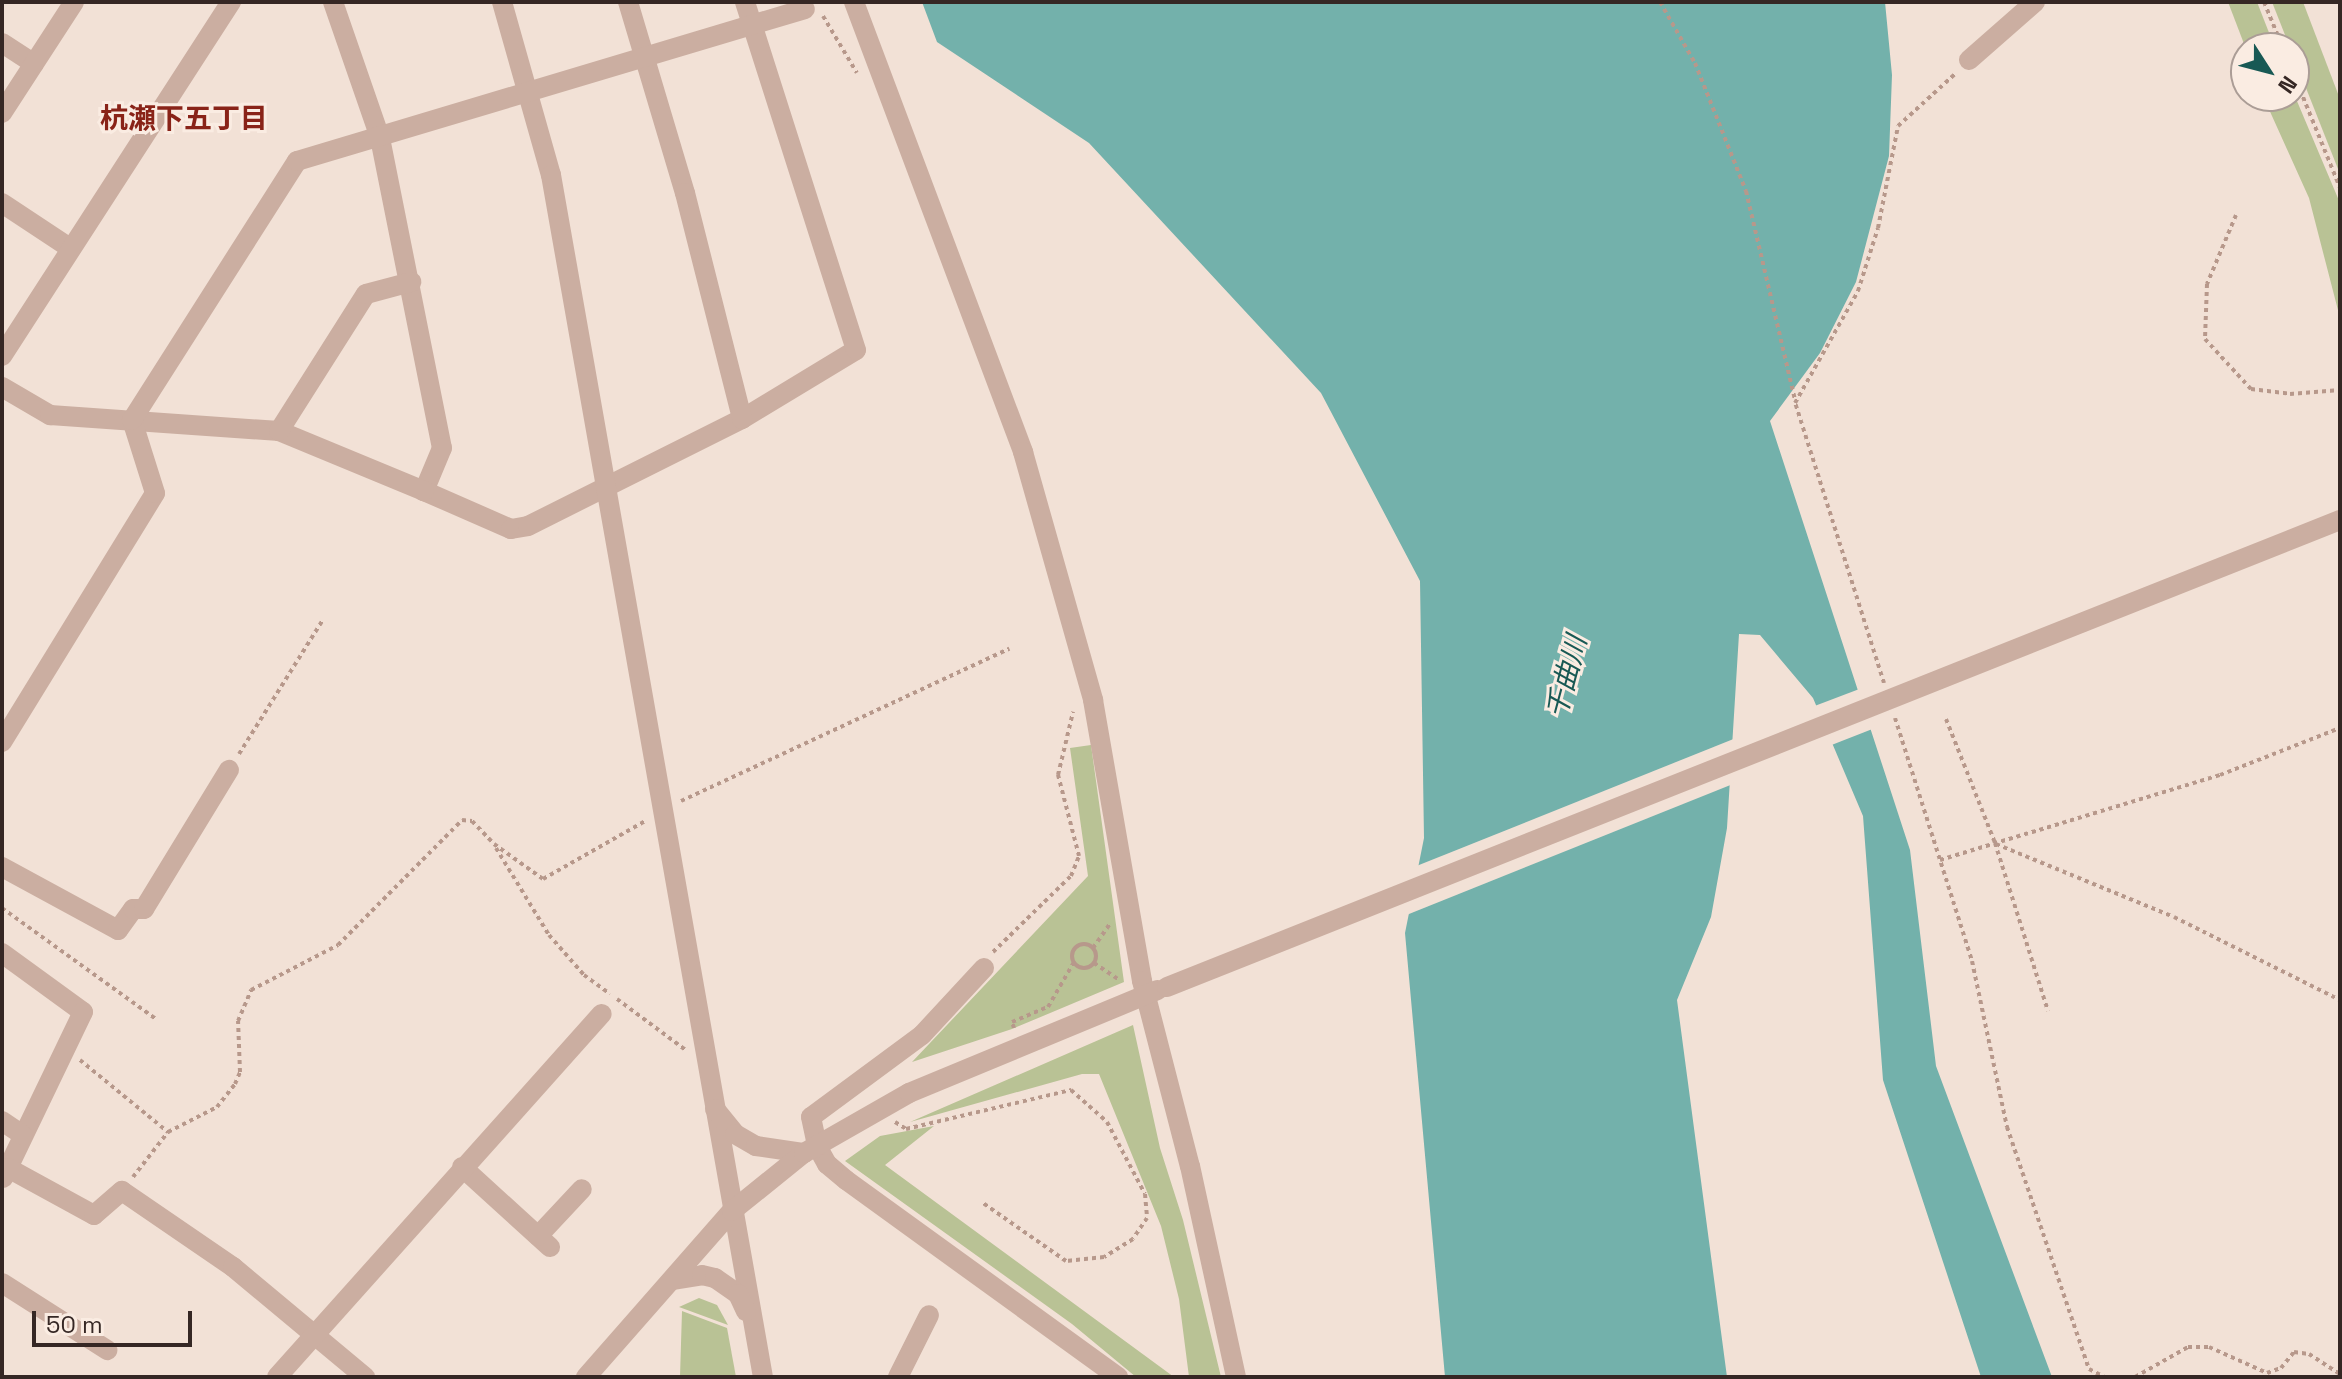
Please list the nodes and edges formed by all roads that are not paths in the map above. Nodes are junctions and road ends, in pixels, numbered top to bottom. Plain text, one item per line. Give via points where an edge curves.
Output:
1 (74, 2) edge
2 (231, 2) edge
3 (333, 2) edge
4 (502, 2) edge
5 (628, 2) edge
6 (745, 2) edge
7 (854, 2) edge
8 (2035, 2) edge
9 (805, 9) road end
10 (752, 26) junction
11 (2, 43) edge
12 (647, 58) junction
13 (1969, 60) road end
14 (34, 64) junction
15 (531, 91) junction
16 (2, 113) edge
17 (380, 138) junction
18 (2, 203) edge
19 (70, 248) junction
20 (411, 282) junction
21 (2, 356) edge
22 (2, 387) edge
23 (742, 419) junction
24 (132, 420) junction
25 (279, 431) junction
26 (605, 487) junction
27 (424, 491) junction
28 (2340, 520) edge
29 (2, 742) edge
30 (229, 770) road end
31 (2, 867) edge
32 (2, 953) edge
33 (984, 968) road end
34 (1146, 995) junction
35 (601, 1014) dead end
36 (715, 1109) junction
37 (2, 1121) edge
38 (23, 1135) junction
39 (810, 1150) junction
40 (462, 1167) junction
41 (5, 1174) edge
42 (582, 1189) dead end
43 (732, 1211) junction
44 (672, 1280) junction
45 (2, 1283) edge
46 (929, 1315) dead end
47 (754, 1325) junction
48 (311, 1335) junction
49 (107, 1350) dead end
50 (277, 1377) edge
51 (365, 1377) edge
52 (586, 1377) edge
53 (763, 1377) edge
54 (898, 1377) edge
55 (1118, 1377) edge
56 (1236, 1377) edge

1 - 14 street
2 - 19 street
3 - 17 street
4 - 15 street
5 - 12 street
6 - 10 street
7 - 34 street via 1023,452 1087,679
8 - 13 street
9 - 10 street
10 - 12 street
10 - 23 street via 856,350
11 - 14 street
12 - 15 street
12 - 23 street
14 - 16 street
15 - 17 street
15 - 26 street via 551,175
17 - 20 street
17 - 24 street via 297,161
18 - 19 street
19 - 21 street
20 - 25 street via 366,294
20 - 27 street via 442,448
22 - 24 street via 50,415
23 - 26 street
24 - 25 street
24 - 29 street via 155,493
25 - 27 street
26 - 27 street via 528,526 511,529
26 - 36 street
28 - 34 street, bridge
30 - 31 street via 144,909 133,909 118,930
32 - 38 street via 83,1012
33 - 39 street via 922,1035 811,1117
34 - 39 street via 883,1108
34 - 56 street
35 - 40 street
36 - 39 street via 735,1134 756,1146
36 - 43 street
37 - 38 street
38 - 41 street
39 - 43 street
39 - 55 street
40 - 42 street via 544,1242
40 - 48 street
41 - 48 street via 94,1215 122,1191 233,1267
43 - 44 street
43 - 47 street
44 - 47 street via 702,1275 729,1286
44 - 52 street
45 - 49 street
46 - 54 street
47 - 53 street
48 - 50 street
48 - 51 street

